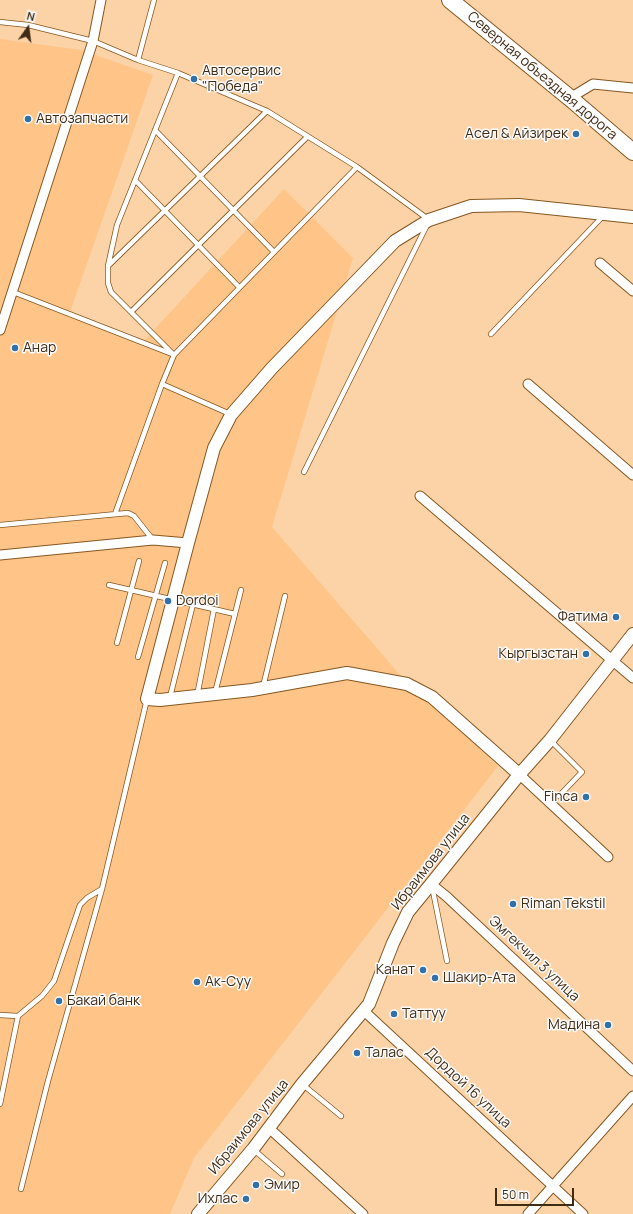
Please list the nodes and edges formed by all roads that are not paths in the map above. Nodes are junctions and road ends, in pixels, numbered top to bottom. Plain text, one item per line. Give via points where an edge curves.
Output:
1 (101, 0) edge
2 (154, 0) edge
3 (450, 0) edge
4 (0, 22) edge
5 (93, 41) junction
6 (138, 60) junction
7 (178, 73) junction
8 (633, 88) edge
9 (570, 98) junction
10 (266, 111) junction
11 (155, 130) junction
12 (307, 136) junction
13 (633, 152) edge
14 (357, 166) junction
15 (200, 176) junction
16 (135, 180) junction
17 (165, 210) junction
18 (234, 210) junction
19 (605, 214) junction
20 (633, 217) edge
21 (429, 220) junction
22 (198, 245) junction
23 (274, 252) junction
24 (600, 263) dead end
25 (108, 266) junction
26 (239, 287) junction
27 (633, 291) edge
28 (13, 292) junction
29 (131, 312) junction
30 (0, 330) edge
31 (491, 334) dead end
32 (174, 355) junction
33 (162, 384) junction
34 (528, 384) dead end
35 (232, 415) junction
36 (304, 472) dead end
37 (633, 475) edge
38 (420, 496) dead end
39 (115, 514) junction
40 (0, 525) edge
41 (153, 540) junction
42 (188, 543) junction
43 (0, 555) edge
44 (139, 561) dead end
45 (165, 563) dead end
46 (109, 584) dead end
47 (132, 590) junction
48 (241, 590) dead end
49 (156, 595) junction
50 (285, 596) dead end
51 (173, 599) junction
52 (193, 604) junction
53 (214, 609) junction
54 (235, 614) junction
55 (633, 634) edge
56 (117, 643) dead end
57 (138, 657) dead end
58 (611, 661) junction
59 (633, 678) edge
60 (263, 689) junction
61 (215, 694) junction
62 (196, 696) junction
63 (147, 699) junction
64 (170, 699) junction
65 (550, 740) junction
66 (520, 774) junction
67 (559, 796) dead end
68 (608, 857) dead end
69 (431, 884) junction
70 (102, 889) junction
71 (447, 961) dead end
72 (364, 1011) junction
73 (0, 1015) edge
74 (18, 1016) junction
75 (633, 1071) edge
76 (302, 1084) junction
77 (633, 1096) edge
78 (0, 1104) edge
79 (341, 1116) dead end
80 (269, 1128) junction
81 (253, 1149) junction
82 (282, 1174) dead end
83 (552, 1187) junction
84 (21, 1189) dead end
85 (198, 1214) edge
86 (363, 1214) edge
87 (528, 1214) edge
88 (583, 1214) edge

1 - 5 street
2 - 6 lane
3 - 9 highway, Северная объездная дорога
4 - 5 lane via 28,25
5 - 6 lane
5 - 28 street
6 - 7 lane
7 - 10 lane
7 - 11 lane
8 - 9 street via 592,84
9 - 13 highway, Северная объездная дорога
10 - 12 lane
10 - 15 lane
11 - 15 lane
11 - 16 lane
12 - 14 lane
12 - 18 lane
14 - 21 lane
14 - 23 lane
15 - 17 lane
15 - 18 lane
16 - 17 lane
16 - 25 lane via 117,224
17 - 22 lane
17 - 25 lane
18 - 22 lane
18 - 23 lane
19 - 20 street
19 - 21 street via 519,205 471,206
19 - 31 lane
21 - 35 street via 395,241 272,368
21 - 36 lane
22 - 26 lane
22 - 29 lane
23 - 26 lane
24 - 27 street
25 - 29 lane via 111,292
26 - 32 lane
28 - 30 street
28 - 32 lane
29 - 32 lane
32 - 33 lane
33 - 35 lane
33 - 39 lane
34 - 37 street
35 - 42 street via 214,448
38 - 58 street
39 - 40 lane
39 - 41 lane via 128,513 134,516
41 - 42 street
41 - 43 street
42 - 51 street
44 - 47 lane
45 - 49 lane
46 - 47 lane
47 - 49 lane
47 - 56 lane
48 - 54 lane
49 - 51 lane
49 - 57 lane
50 - 60 lane
51 - 52 lane
51 - 63 street
52 - 53 lane
52 - 64 lane
53 - 54 lane
53 - 62 lane
54 - 61 lane
55 - 58 street, Ибраимова улица
58 - 59 street
58 - 65 street, Ибраимова улица
60 - 61 street
60 - 66 street via 347,673 407,684 432,697
61 - 62 street
62 - 64 street
63 - 64 street
63 - 70 lane
65 - 66 street, Ибраимова улица
65 - 67 lane via 582,772
66 - 68 street
66 - 69 street, Ибраимова улица
69 - 71 lane
69 - 72 street, Ибраимова улица via 408,912
69 - 75 street, Эмгекчил 3 улица
70 - 74 lane via 80,905 54,981 42,996
70 - 84 lane
72 - 76 street, Ибраимова улица
72 - 83 street, Дордой 16 улица
73 - 74 lane
74 - 78 lane
76 - 79 lane
76 - 80 street, Ибраимова улица
77 - 83 street
80 - 81 street, Ибраимова улица
80 - 86 street
81 - 82 lane
81 - 85 street, Ибраимова улица
83 - 87 street
83 - 88 street, Дордой 16 улица

